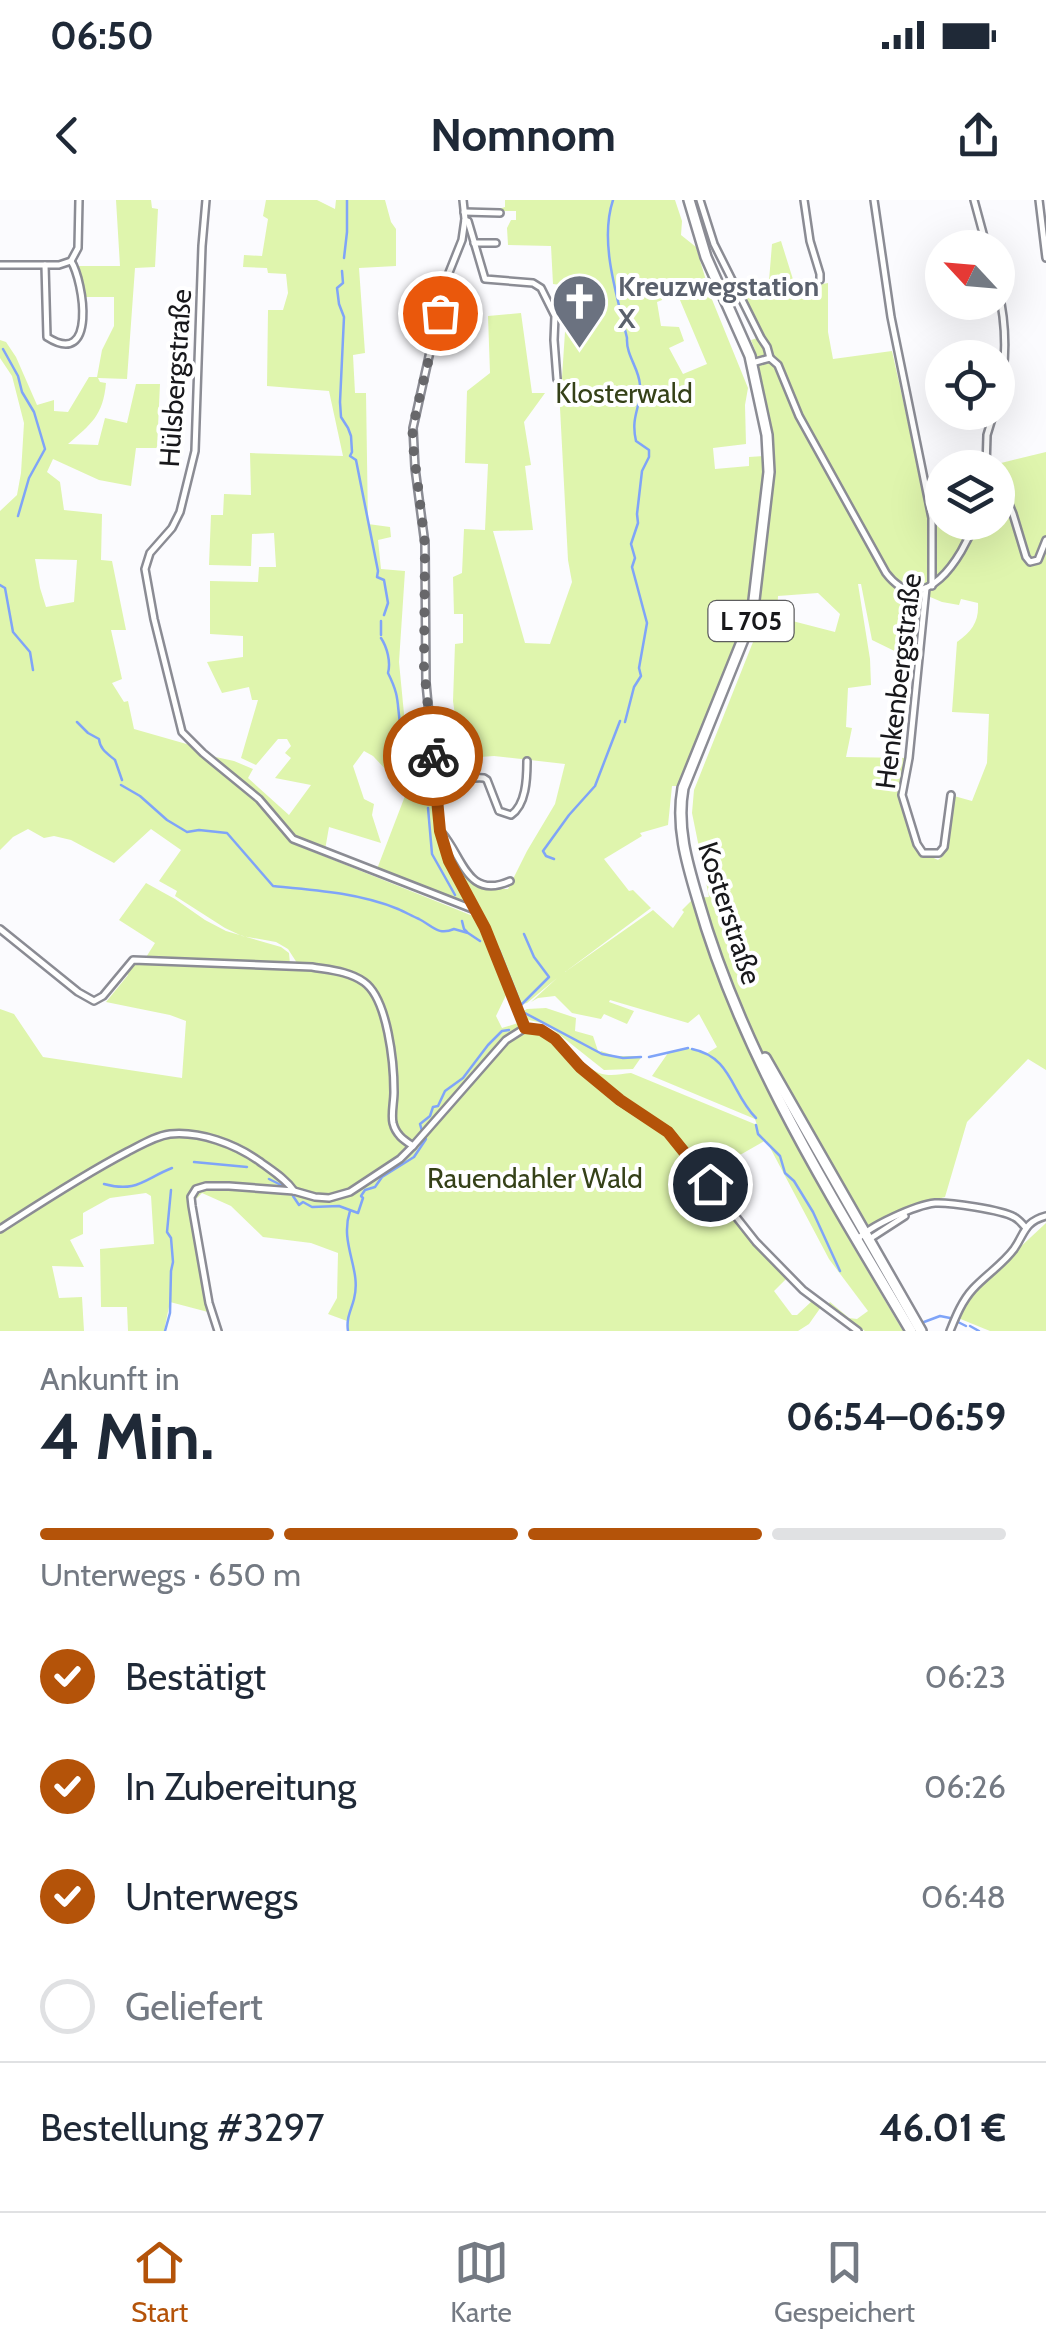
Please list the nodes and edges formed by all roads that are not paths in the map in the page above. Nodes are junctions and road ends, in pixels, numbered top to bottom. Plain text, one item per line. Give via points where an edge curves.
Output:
1 (78, 200) edge
2 (206, 200) edge
3 (463, 200) edge
4 (689, 200) edge
5 (700, 200) edge
6 (804, 200) edge
7 (874, 200) edge
8 (974, 200) edge
9 (1040, 200) edge
10 (500, 212) dead end
11 (464, 215) junction
12 (982, 230) edge
13 (474, 242) junction
14 (496, 244) dead end
15 (1046, 258) edge
16 (71, 261) junction
17 (0, 265) edge
18 (44, 265) junction
19 (820, 280) dead end
20 (770, 358) junction
21 (752, 363) junction
22 (557, 380) dead end
23 (1015, 521) edge
24 (967, 540) edge
25 (1046, 540) edge
26 (929, 587) junction
27 (527, 761) dead end
28 (434, 763) junction
29 (951, 795) dead end
30 (440, 831) junction
31 (510, 882) dead end
32 (475, 910) junction
33 (0, 929) edge
34 (525, 1028) junction
35 (413, 1146) junction
36 (294, 1191) junction
37 (1046, 1216) edge
38 (1026, 1228) junction
39 (0, 1229) edge
40 (863, 1237) junction
41 (890, 1286) junction
42 (218, 1331) edge
43 (858, 1331) edge
44 (911, 1331) edge
45 (921, 1331) edge
46 (950, 1331) edge

1 - 16 street via 79,244
2 - 32 street, Hülsbergstraße via 195,451 180,512 145,569 182,732 259,799 292,839
3 - 11 street
4 - 21 main road, Kosterstraße / L 705
5 - 20 street via 714,244
6 - 19 street
7 - 26 street, Henkenbergstraße via 930,507
8 - 12 street
9 - 15 street
10 - 11 street
11 - 13 street
11 - 28 street via 413,428
13 - 14 street
13 - 22 street via 486,279 542,288 555,316
16 - 18 street
16 - 18 street via 83,327 71,343 47,337
17 - 18 street
20 - 21 street
20 - 26 street via 886,573 903,588
21 - 40 main road, Kosterstraße / L 705 via 769,472 754,608 684,788 684,845 715,957 752,1044 796,1131
23 - 25 street via 1027,560 1038,560
24 - 26 street
26 - 29 street, Henkenbergstraße via 902,795 923,853 944,847
27 - 28 street via 519,808 511,815 499,811 484,778 452,780
28 - 30 street
30 - 31 street via 468,876 491,886
30 - 32 street
32 - 34 street
33 - 35 street via 94,1000 133,960 312,967 362,981 384,1018 394,1127
34 - 35 street via 489,1057
34 - 43 street via 555,1039 620,1100 668,1132 756,1242 803,1290
35 - 36 street via 341,1196
36 - 39 street via 235,1148 170,1134 91,1171
36 - 42 street via 220,1186 194,1192
37 - 38 street
38 - 40 street via 1009,1215 936,1203
38 - 46 street via 967,1296
40 - 41 main road, Kosterstraße / L 705
41 - 44 main road, Kosterstraße / L 705
41 - 45 main road, Kosterstraße / L 705

